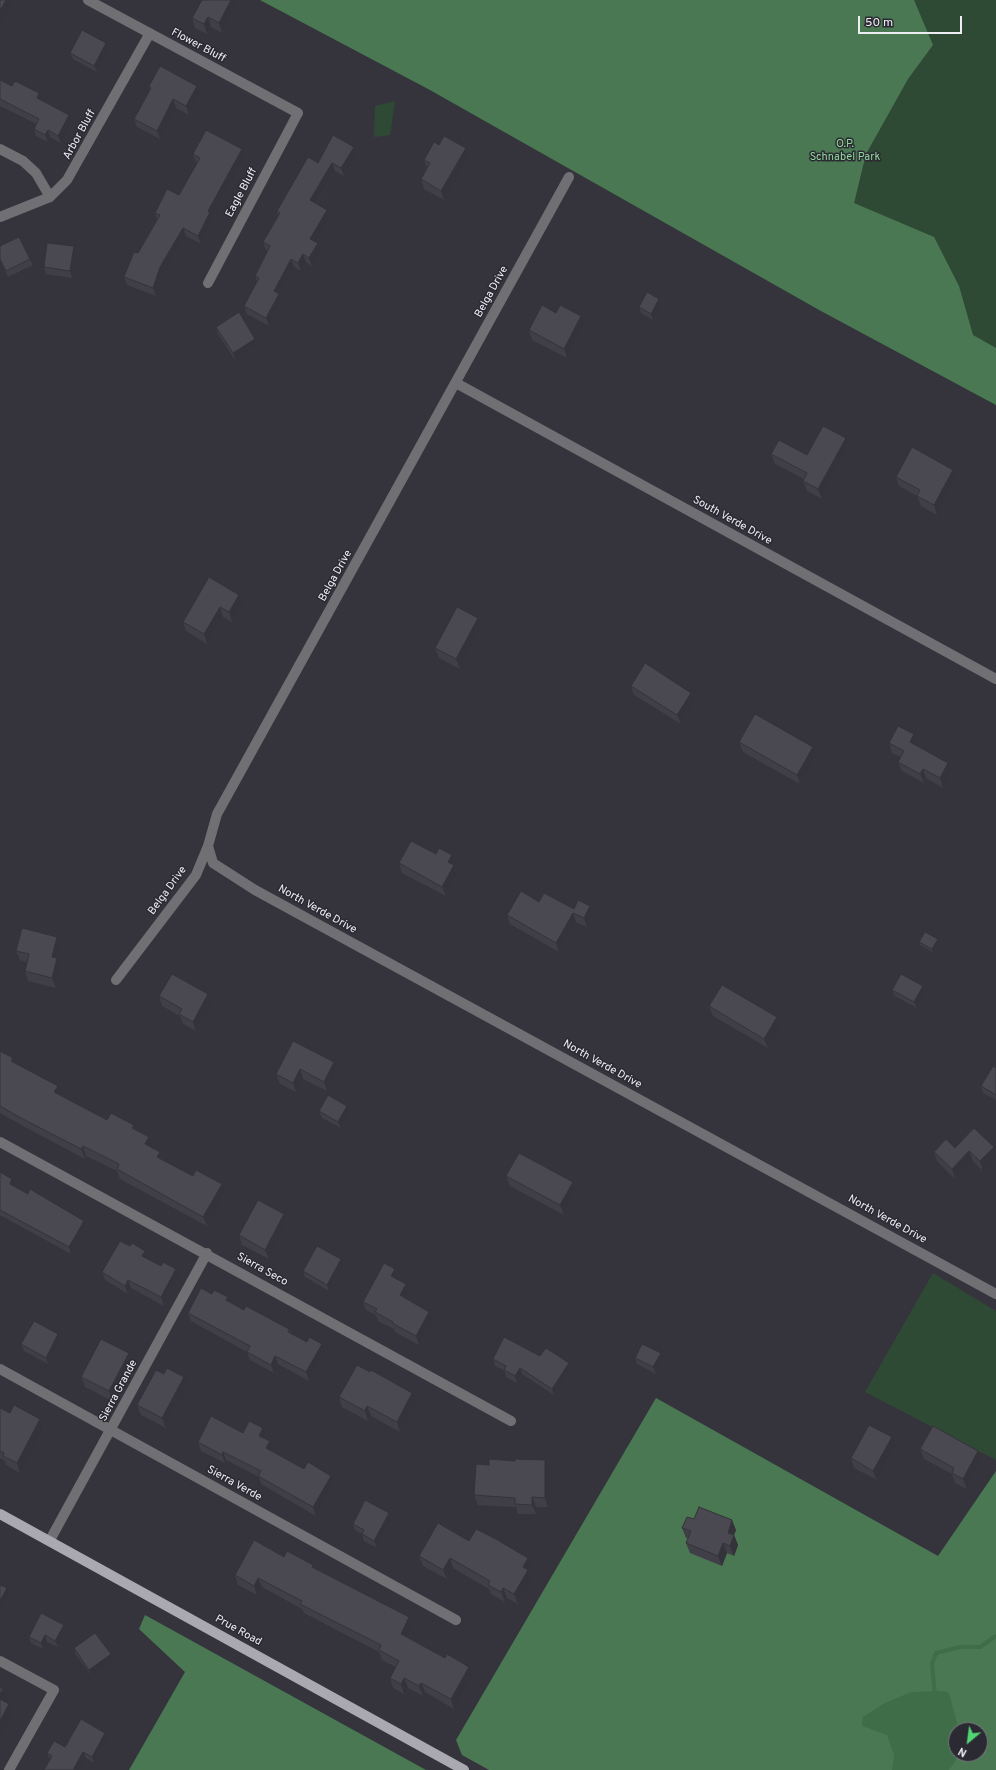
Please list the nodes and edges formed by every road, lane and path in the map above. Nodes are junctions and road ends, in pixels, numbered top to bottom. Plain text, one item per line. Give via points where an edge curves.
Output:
1 (88, 0) edge
2 (150, 33) junction
3 (298, 114) joint
4 (0, 149) edge
5 (570, 177) dead end
6 (50, 197) junction
7 (0, 217) edge
8 (208, 283) dead end
9 (456, 382) junction
10 (996, 679) edge
11 (208, 846) junction
12 (116, 980) dead end
13 (0, 1142) edge
14 (207, 1253) junction
15 (996, 1294) edge
16 (0, 1369) edge
17 (510, 1421) dead end
18 (111, 1430) junction
19 (0, 1514) edge
20 (50, 1540) junction
21 (456, 1620) dead end
22 (0, 1661) edge
23 (10, 1770) edge
24 (464, 1770) edge

1 - 2 street, Flower Bluff
2 - 3 street, Flower Bluff
2 - 6 street, Arbor Bluff via 80,159 67,180
3 - 8 street, Eagle Bluff
4 - 6 street via 23,161 36,173
5 - 9 street, Belga Drive
6 - 7 street, Arbor Bluff
9 - 10 street, South Verde Drive
9 - 11 street, Belga Drive via 217,814
11 - 12 street, Belga Drive via 196,875
11 - 15 street, North Verde Drive via 213,863 255,890
13 - 14 street, Sierra Seco
14 - 17 street, Sierra Seco
14 - 18 street, Sierra Grande
16 - 18 street, Sierra Verde
18 - 20 street, Sierra Grande
18 - 21 street, Sierra Verde
19 - 20 main road, Prue Road
20 - 24 main road, Prue Road
22 - 23 street via 54,1690

